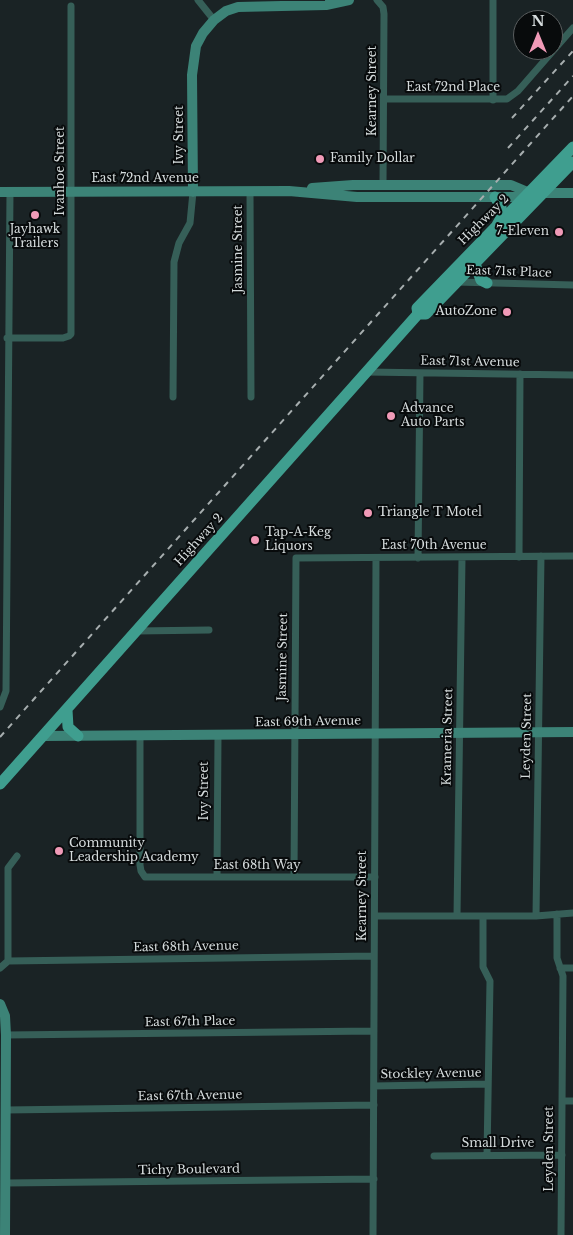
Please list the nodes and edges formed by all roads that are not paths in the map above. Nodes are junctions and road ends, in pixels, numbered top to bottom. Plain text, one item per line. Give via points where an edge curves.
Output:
1 (198, 0) edge
2 (349, 0) edge
3 (377, 0) edge
4 (493, 0) edge
5 (71, 6) dead end
6 (214, 20) junction
7 (573, 28) edge
8 (384, 99) junction
9 (493, 100) junction
10 (573, 147) edge
11 (573, 162) edge
12 (383, 185) junction
13 (289, 191) junction
14 (5, 192) edge
15 (72, 192) junction
16 (193, 192) junction
17 (250, 192) junction
18 (530, 192) junction
19 (544, 193) junction
20 (573, 193) edge
21 (495, 197) junction
22 (495, 229) junction
23 (475, 264) junction
24 (444, 281) junction
25 (458, 282) junction
26 (487, 283) junction
27 (573, 285) edge
28 (418, 314) junction
29 (7, 338) junction
30 (4, 367) edge
31 (366, 372) junction
32 (420, 372) junction
33 (520, 374) junction
34 (573, 374) edge
35 (173, 397) dead end
36 (251, 397) dead end
37 (3, 554) edge
38 (541, 556) junction
39 (573, 556) edge
40 (519, 557) junction
41 (296, 558) joint
42 (376, 558) junction
43 (418, 558) junction
44 (462, 558) junction
45 (209, 630) dead end
46 (137, 631) junction
47 (0, 707) edge
48 (67, 710) junction
49 (460, 732) junction
50 (538, 732) junction
51 (573, 732) edge
52 (375, 734) junction
53 (294, 735) junction
54 (44, 736) junction
55 (78, 736) junction
56 (140, 736) junction
57 (218, 736) junction
58 (0, 784) edge
59 (17, 856) dead end
60 (217, 877) junction
61 (294, 877) junction
62 (375, 877) junction
63 (573, 913) edge
64 (556, 914) junction
65 (374, 916) junction
66 (458, 916) junction
67 (483, 916) junction
68 (536, 916) junction
69 (4, 920) edge
70 (374, 956) junction
71 (8, 961) junction
72 (0, 968) edge
73 (560, 968) junction
74 (573, 968) edge
75 (0, 1004) edge
76 (374, 1031) junction
77 (6, 1035) junction
78 (488, 1084) junction
79 (374, 1086) junction
80 (562, 1101) junction
81 (573, 1101) edge
82 (374, 1105) junction
83 (6, 1110) junction
84 (562, 1155) junction
85 (434, 1156) dead end
86 (487, 1156) junction
87 (374, 1179) junction
88 (4, 1188) edge
89 (6, 1235) edge
90 (373, 1235) edge
91 (561, 1235) edge

1 - 6 street
2 - 6 street via 326,5 251,5 226,11
3 - 8 street, Kearney Street via 383,6 384,14
4 - 9 street
5 - 15 street, Ivanhoe Street
6 - 16 street, Ivy Street via 196,46 193,60
7 - 9 street, East 72nd Place via 519,89 507,98
8 - 9 street, East 72nd Place
8 - 12 street, Kearney Street
10 - 18 main road, Highway 2
11 - 19 main road, Highway 2
12 - 13 street, East 72nd Avenue via 341,185
12 - 18 street, East 72nd Avenue via 511,185
13 - 17 street, East 72nd Avenue
13 - 21 street, East 72nd Avenue via 357,197
14 - 15 street, East 72nd Avenue
14 - 29 street
15 - 16 street, East 72nd Avenue
15 - 29 street, Ivanhoe Street via 70,336
16 - 17 street, East 72nd Avenue
16 - 35 street, Ivy Street via 192,217 178,243 174,262
17 - 36 street, Jasmine Street
18 - 19 street, East 72nd Avenue
18 - 21 street, East 72nd Avenue via 515,197
18 - 22 main road, Highway 2
19 - 20 street, East 72nd Avenue
19 - 23 main road, Highway 2
21 - 22 main road via 502,212
22 - 24 main road, Highway 2
23 - 25 main road, Highway 2
23 - 26 main road via 481,280
24 - 25 street, East 71st Place
24 - 28 main road, Highway 2 via 418,308
25 - 26 street, East 71st Place
25 - 28 main road, Highway 2 via 426,314
26 - 27 street, East 71st Place
28 - 31 main road, Highway 2
29 - 30 street
30 - 37 street
31 - 32 street, East 71st Avenue
31 - 46 main road, Highway 2
32 - 33 street, East 71st Avenue
32 - 43 street
33 - 34 street, East 71st Avenue
33 - 40 street
37 - 47 street via 6,691
38 - 39 street, East 70th Avenue
38 - 40 street, East 70th Avenue
38 - 50 street, Leyden Street
40 - 44 street, East 70th Avenue
41 - 42 street, East 70th Avenue
41 - 53 street, Jasmine Street
42 - 43 street, East 70th Avenue
42 - 52 street, Kearney Street
43 - 44 street, East 70th Avenue
44 - 49 street, Krameria Street
45 - 46 street
46 - 48 main road, Highway 2
48 - 54 main road, Highway 2
48 - 55 main road via 68,727
49 - 50 street, East 69th Avenue
49 - 52 street, East 69th Avenue
49 - 66 street, Krameria Street
50 - 51 street, East 69th Avenue
50 - 68 street, Leyden Street
52 - 53 street, East 69th Avenue
52 - 62 street, Kearney Street
53 - 57 street, East 69th Avenue
53 - 61 street, Jasmine Street
54 - 55 street, East 69th Avenue
54 - 58 main road, Highway 2
55 - 56 street, East 69th Avenue
56 - 57 street, East 69th Avenue
56 - 60 street, East 68th Way via 142,873 148,878
57 - 60 street, Ivy Street
59 - 69 street via 8,868
60 - 61 street, East 68th Way
61 - 62 street, East 68th Way
62 - 65 street, Kearney Street
63 - 64 street
64 - 68 street
64 - 73 street, Leyden Street
65 - 66 street
65 - 70 street, Kearney Street
66 - 67 street
67 - 68 street
67 - 78 street via 483,967 490,981
69 - 71 street
70 - 71 street, East 68th Avenue
70 - 76 street, Kearney Street
71 - 72 street
73 - 74 street
73 - 80 street, Leyden Street
75 - 77 street via 5,1016
76 - 77 street, East 67th Place
76 - 79 street, Kearney Street
77 - 83 street
78 - 79 street, Stockley Avenue
78 - 86 street
79 - 82 street, Kearney Street
80 - 81 street
80 - 84 street, Leyden Street
82 - 83 street, East 67th Avenue
82 - 87 street, Kearney Street
83 - 88 street
84 - 86 street, Small Drive
84 - 91 street, Leyden Street
85 - 86 street, Small Drive
87 - 88 street, Tichy Boulevard
87 - 90 street, Kearney Street
88 - 89 street

